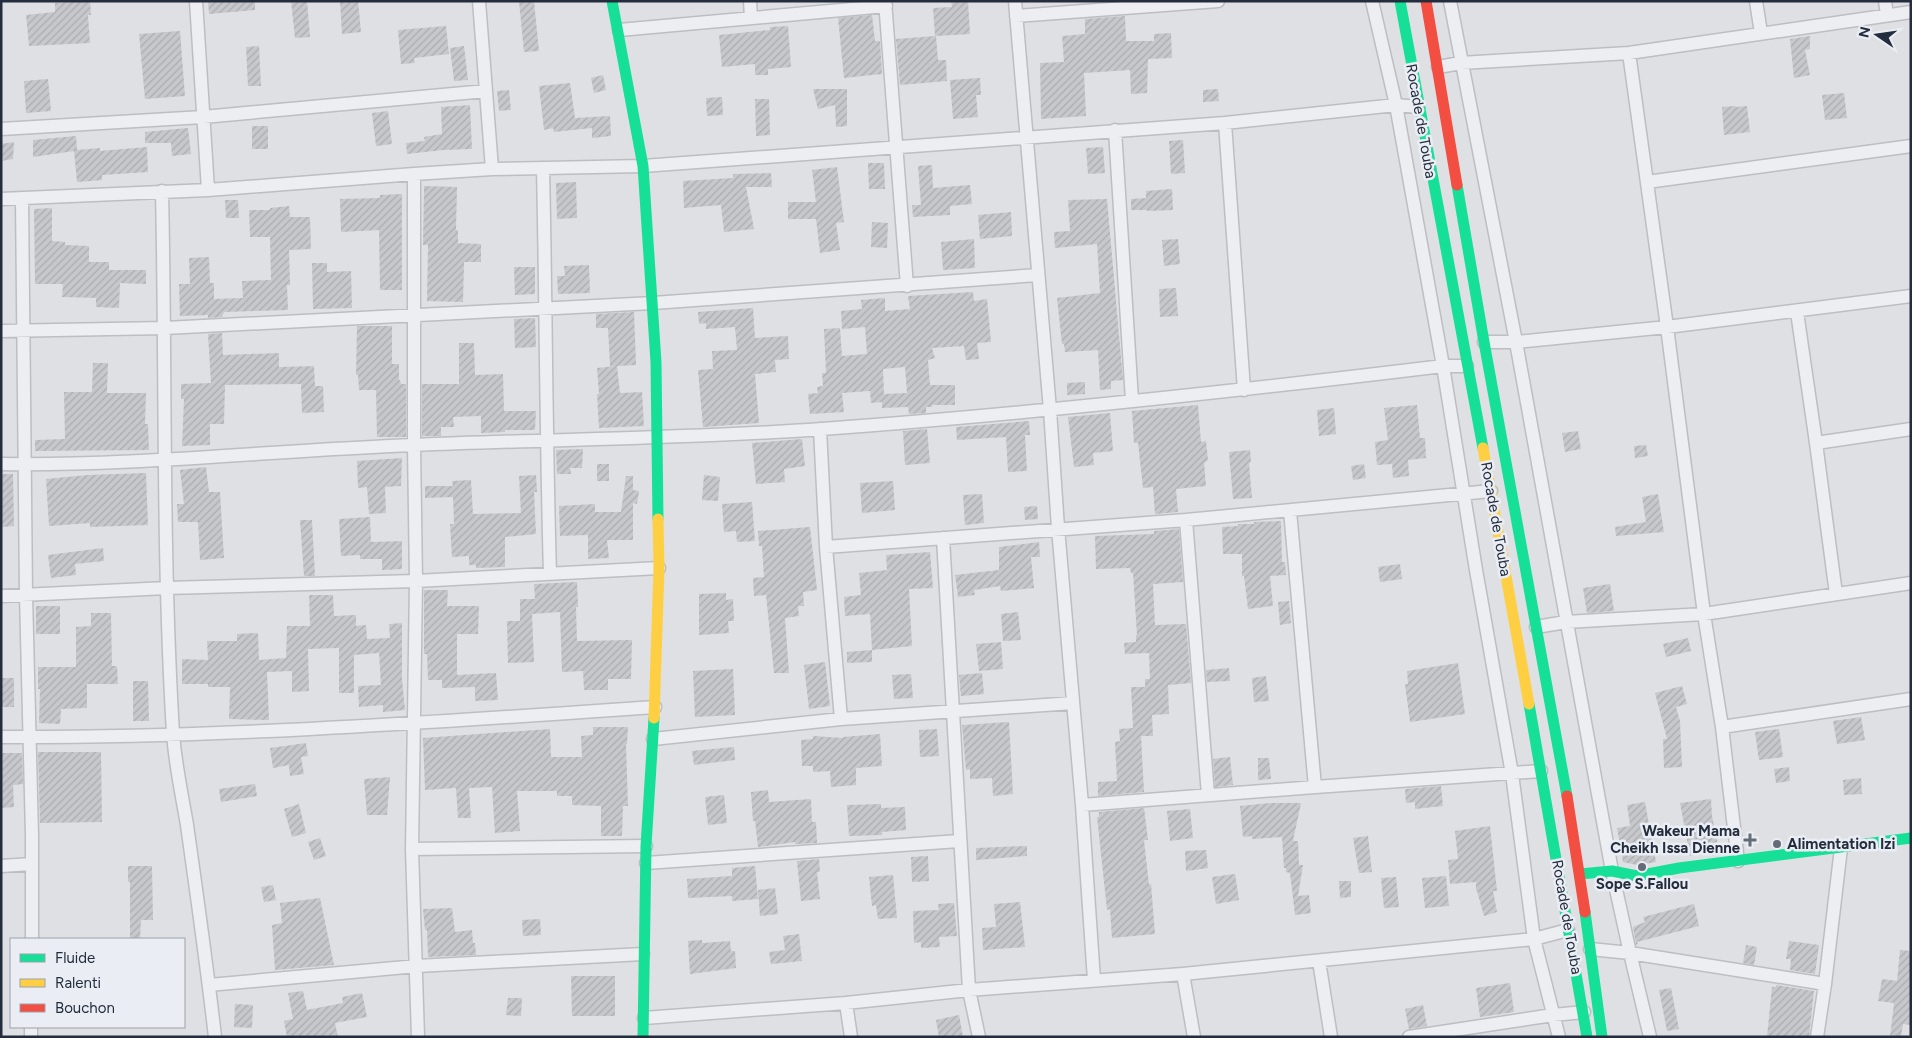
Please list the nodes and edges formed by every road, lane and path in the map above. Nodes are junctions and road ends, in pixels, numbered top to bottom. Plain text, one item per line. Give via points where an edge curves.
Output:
1 (196, 1) edge
2 (479, 1) edge
3 (612, 1) edge
4 (750, 1) edge
5 (1015, 1) edge
6 (1218, 1) edge
7 (1372, 1) edge
8 (1400, 1) edge
9 (1426, 1) edge
10 (1450, 1) edge
11 (1756, 1) edge
12 (1886, 1) edge
13 (886, 4) edge
14 (1911, 12) edge
15 (1887, 15) junction
16 (1016, 16) junction
17 (751, 18) junction
18 (619, 30) junction
19 (1761, 33) junction
20 (1629, 53) junction
21 (1461, 63) junction
22 (1438, 67) junction
23 (486, 91) junction
24 (1396, 105) junction
25 (1418, 107) junction
26 (203, 117) junction
27 (1225, 123) junction
28 (1, 129) edge
29 (1116, 130) junction
30 (1026, 137) junction
31 (1911, 146) edge
32 (896, 148) junction
33 (644, 166) junction
34 (543, 168) junction
35 (492, 170) junction
36 (414, 174) junction
37 (1647, 182) junction
38 (208, 190) junction
39 (162, 192) junction
40 (22, 198) junction
41 (1, 199) edge
42 (1038, 275) junction
43 (907, 286) junction
44 (1911, 296) edge
45 (653, 303) junction
46 (546, 308) junction
47 (1797, 312) junction
48 (414, 316) junction
49 (1668, 327) junction
50 (165, 328) junction
51 (1, 331) edge
52 (24, 331) junction
53 (1484, 342) junction
54 (1516, 342) junction
55 (1444, 366) junction
56 (1467, 366) junction
57 (1244, 390) junction
58 (1132, 400) junction
59 (1050, 410) junction
60 (820, 429) junction
61 (1911, 429) edge
62 (657, 437) junction
63 (546, 441) junction
64 (1816, 443) junction
65 (414, 445) junction
66 (164, 460) junction
67 (1, 464) edge
68 (25, 465) junction
69 (1491, 491) junction
70 (1464, 495) junction
71 (1290, 510) junction
72 (1186, 520) junction
73 (1058, 528) junction
74 (943, 538) junction
75 (826, 547) junction
76 (659, 568) junction
77 (550, 574) junction
78 (416, 581) junction
79 (1911, 583) edge
80 (167, 588) junction
81 (1836, 594) junction
82 (26, 595) junction
83 (1, 596) edge
84 (1704, 614) junction
85 (1566, 622) junction
86 (1536, 627) junction
87 (1911, 699) edge
88 (1073, 703) junction
89 (655, 708) junction
90 (952, 711) junction
91 (841, 720) junction
92 (414, 724) junction
93 (1722, 728) junction
94 (1, 736) edge
95 (173, 736) junction
96 (28, 737) junction
97 (653, 739) junction
98 (1541, 771) junction
99 (1512, 774) junction
100 (1316, 787) junction
101 (1208, 795) junction
102 (1082, 806) junction
103 (1911, 838) edge
104 (959, 841) junction
105 (646, 846) junction
106 (1841, 848) junction
107 (412, 849) junction
108 (1738, 861) junction
109 (646, 863) junction
110 (32, 864) junction
111 (1, 866) edge
112 (1612, 871) junction
113 (1580, 874) junction
114 (1568, 930) junction
115 (32, 938) edge
116 (1534, 939) junction
117 (1590, 949) junction
118 (1630, 953) junction
119 (643, 954) junction
120 (1319, 961) junction
121 (417, 966) junction
122 (1183, 974) junction
123 (1094, 980) junction
124 (1825, 984) junction
125 (209, 985) junction
126 (969, 990) junction
127 (846, 1003) junction
128 (1584, 1012) junction
129 (1554, 1015) junction
130 (644, 1018) junction
131 (215, 1037) edge
132 (418, 1037) edge
133 (643, 1037) edge
134 (851, 1037) edge
135 (980, 1037) edge
136 (1194, 1037) edge
137 (1331, 1037) edge
138 (1409, 1037) edge
139 (1559, 1037) edge
140 (1587, 1037) edge
141 (1602, 1037) edge
142 (1650, 1037) edge
143 (1817, 1037) edge

1 - 26 street
2 - 23 street
3 - 18 main road
4 - 17 street
5 - 16 street
6 - 16 street
7 - 24 street
8 - 25 main road, Rocade de Touba
9 - 22 main road, Rocade de Touba
10 - 21 street
11 - 19 street
12 - 15 street
13 - 17 street
13 - 32 street
14 - 15 street
15 - 19 street
16 - 30 street
17 - 18 street
18 - 33 main road
19 - 20 street
20 - 21 street
20 - 37 street
21 - 22 street
21 - 54 street
22 - 53 main road, Rocade de Touba
23 - 26 street
23 - 35 street
24 - 25 street
24 - 27 street
24 - 55 street
25 - 56 main road, Rocade de Touba
26 - 28 street
26 - 38 street
27 - 29 street
27 - 57 street
29 - 30 street
29 - 58 street
30 - 32 street
30 - 42 street
31 - 37 street
32 - 33 street
32 - 43 street
33 - 34 street
33 - 45 main road
34 - 35 street
34 - 46 street
35 - 36 street
36 - 38 street
36 - 48 street
37 - 49 street
38 - 39 street
39 - 40 street
39 - 50 street
40 - 41 street
40 - 52 street
42 - 43 street
42 - 59 street
43 - 45 street
44 - 47 street
45 - 46 street
45 - 62 main road
46 - 48 street
46 - 63 street
47 - 49 street
47 - 64 street
48 - 50 street
48 - 65 street
49 - 54 street
49 - 84 street
50 - 52 street
50 - 66 street
51 - 52 street
52 - 68 street
53 - 54 street
53 - 86 main road, Rocade de Touba
54 - 85 street
55 - 56 street
55 - 57 street
55 - 70 street
56 - 69 main road, Rocade de Touba
57 - 58 street
58 - 59 street
59 - 60 street
59 - 73 street
60 - 62 street
60 - 75 street
61 - 64 street
62 - 63 street
62 - 76 main road
63 - 65 street
63 - 77 street
64 - 81 street
65 - 66 street
65 - 78 street
66 - 68 street
66 - 80 street
67 - 68 street
68 - 82 street
69 - 70 street
69 - 98 main road, Rocade de Touba
70 - 71 street
70 - 99 street
71 - 72 street
71 - 100 street
72 - 73 street
72 - 101 street
73 - 74 street
73 - 88 street
74 - 75 street
74 - 90 street
75 - 91 street
76 - 77 street
76 - 89 main road
77 - 78 street
78 - 80 street
78 - 92 street
79 - 81 street
80 - 82 street
80 - 95 street
81 - 84 street
82 - 83 street
82 - 96 street
84 - 85 street
84 - 93 street
85 - 86 street
85 - 112 street
86 - 113 main road, Rocade de Touba
87 - 93 street
88 - 90 street
88 - 102 street
89 - 92 street
89 - 97 main road
90 - 91 street
90 - 104 street
91 - 97 street
92 - 95 street
92 - 107 street
93 - 108 street
94 - 96 street
95 - 96 street
95 - 125 street
96 - 110 street
97 - 105 main road
98 - 99 street
98 - 114 main road, Rocade de Touba
99 - 100 street
99 - 116 street
100 - 101 street
101 - 102 street
102 - 123 street
103 - 106 main road
104 - 109 street
104 - 126 street
105 - 107 street
105 - 109 main road
106 - 108 main road
106 - 124 street
107 - 121 street
108 - 112 main road via 1637,876
109 - 119 main road
110 - 111 street
110 - 115 street
112 - 113 main road
112 - 118 street
113 - 117 main road, Rocade de Touba
114 - 116 street
114 - 128 main road, Rocade de Touba
116 - 120 street
116 - 129 street
117 - 118 street
117 - 141 main road, Rocade de Touba
118 - 124 street
118 - 142 street
119 - 121 street
119 - 130 main road
120 - 122 street
120 - 137 street
121 - 125 street
121 - 132 street
122 - 123 street
122 - 136 street
123 - 126 street
124 - 143 street
125 - 131 street
126 - 127 street
126 - 135 street
127 - 130 street
127 - 134 street
128 - 129 street
128 - 140 main road, Rocade de Touba
129 - 138 street
129 - 139 street
130 - 133 main road

